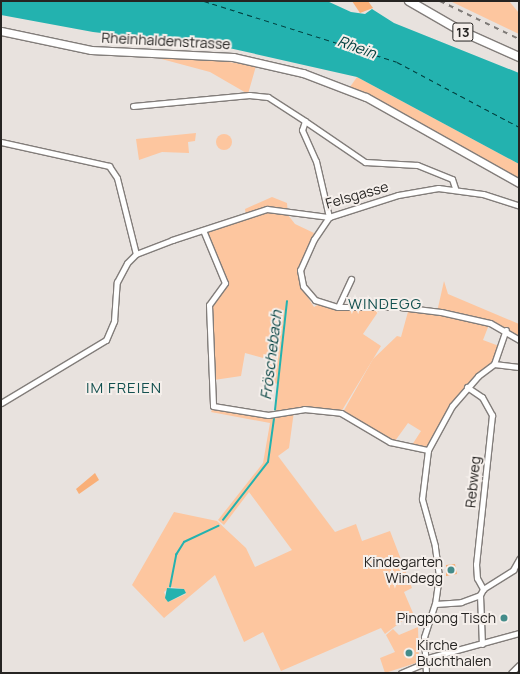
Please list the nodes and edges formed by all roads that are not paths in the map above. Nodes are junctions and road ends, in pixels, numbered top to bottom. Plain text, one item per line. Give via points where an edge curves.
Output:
1 (409, 1) edge
2 (1, 31) edge
3 (519, 57) edge
4 (133, 106) dead end
5 (305, 121) junction
6 (1, 142) edge
7 (519, 183) edge
8 (455, 188) junction
9 (519, 206) edge
10 (329, 217) junction
11 (203, 230) junction
12 (136, 254) junction
13 (350, 279) dead end
14 (338, 307) junction
15 (506, 330) junction
16 (519, 340) edge
17 (494, 364) junction
18 (519, 367) edge
19 (467, 387) junction
20 (1, 403) edge
21 (428, 450) junction
22 (519, 559) edge
23 (483, 588) junction
24 (480, 595) junction
25 (435, 604) junction
26 (519, 633) edge
27 (482, 644) junction
28 (425, 661) junction
29 (519, 665) edge
30 (400, 673) edge
31 (426, 673) edge
32 (511, 673) edge

1 - 3 main road, 13 via 461,31
2 - 7 main road, Rheinhaldenstrasse via 91,50 233,57 303,73 366,97
4 - 5 street via 249,95 278,102
5 - 8 street via 365,162 417,165 452,179
5 - 10 street via 302,130 316,161
6 - 12 street via 109,166 117,178
8 - 9 street, Felsgasse
8 - 10 street, Felsgasse via 398,195
10 - 11 street, Felsgasse via 267,209
10 - 14 street via 314,239 300,276 315,300
11 - 12 street, Felsgasse
11 - 21 street via 225,283 209,305 213,406 268,416 304,409 341,413 390,442
12 - 20 street via 127,263 118,282 114,321 106,340
13 - 14 street
14 - 15 street via 425,309 480,320
15 - 16 street
15 - 17 street
17 - 18 street
17 - 19 street
19 - 21 street
19 - 23 street, Rebweg via 482,397 492,415 476,564 477,578
21 - 25 street via 422,499 436,546 439,576
22 - 23 street via 513,570
23 - 24 street
24 - 25 street via 461,602
24 - 27 street
25 - 28 street via 424,634
26 - 27 street
27 - 28 street
28 - 30 street
28 - 31 street
29 - 32 street

